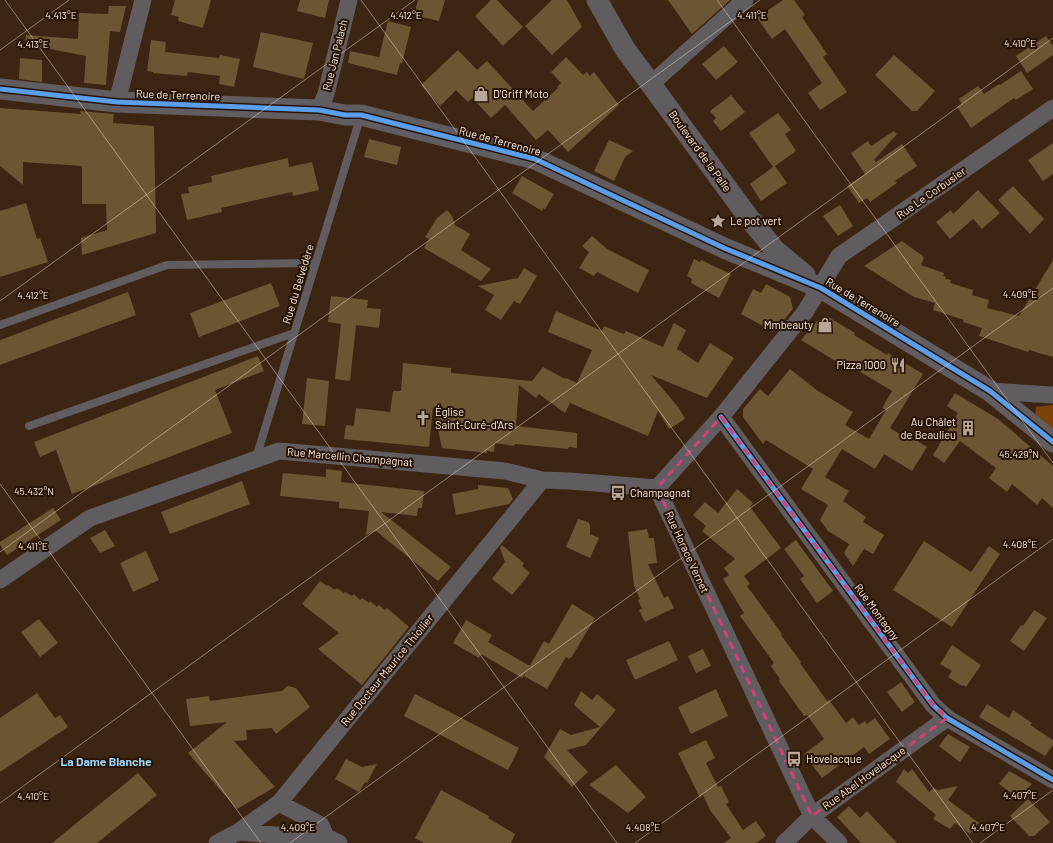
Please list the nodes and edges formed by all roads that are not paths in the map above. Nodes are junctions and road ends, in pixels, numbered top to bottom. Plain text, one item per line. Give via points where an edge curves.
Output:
1 (143, 0) edge
2 (349, 0) edge
3 (597, 0) edge
4 (745, 0) edge
5 (651, 84) junction
6 (0, 89) edge
7 (117, 102) junction
8 (1053, 108) edge
9 (319, 110) junction
10 (361, 115) junction
11 (315, 263) junction
12 (821, 288) junction
13 (0, 325) edge
14 (294, 333) junction
15 (990, 390) junction
16 (1053, 395) edge
17 (721, 417) junction
18 (29, 426) dead end
19 (1053, 442) edge
20 (256, 459) junction
21 (542, 480) junction
22 (657, 488) junction
23 (0, 580) edge
24 (947, 718) junction
25 (1053, 780) edge
26 (279, 802) junction
27 (812, 816) junction
28 (238, 832) junction
29 (333, 840) edge
30 (217, 843) edge
31 (784, 843) edge
32 (839, 843) edge

1 - 7 street
2 - 9 street, Rue Jan Palach via 326,94
3 - 5 street, Boulevard de la Palle via 625,49
4 - 5 street
5 - 12 street, Boulevard de la Palle via 775,250
6 - 7 street, Rue de Terrenoire
7 - 9 street, Rue de Terrenoire
8 - 12 street, Rue Le Corbusier via 839,256
9 - 10 street, Rue de Terrenoire
10 - 11 lane, Rue du Belvédère
10 - 12 street, Rue de Terrenoire via 535,159 724,248
11 - 13 lane via 167,265
11 - 14 lane, Rue du Belvédère
12 - 15 street, Rue de Terrenoire
12 - 17 street via 805,312
14 - 18 lane
14 - 20 lane, Rue du Belvédère
15 - 16 street
15 - 19 street, Rue de Terrenoire
17 - 22 street
17 - 24 street, Rue Montagny via 933,705
20 - 21 street, Rue Marcellin Champagnat via 279,450 505,471
20 - 23 street, Rue Marcellin Champagnat via 90,518
21 - 22 street, Rue Marcellin Champagnat
21 - 26 street, Rue Docteur Maurice Thiollier
22 - 27 street, Rue Horace Vernet
24 - 25 street, Rue Montagny
24 - 27 street, Rue Abel Hovelacque
26 - 28 street, Rue Docteur Maurice Thiollier
26 - 29 street via 321,825
27 - 31 street, Rue Abel Hovelacque
27 - 32 street, Rue Horace Vernet
28 - 29 street
28 - 30 street, Rue Docteur Maurice Thiollier

